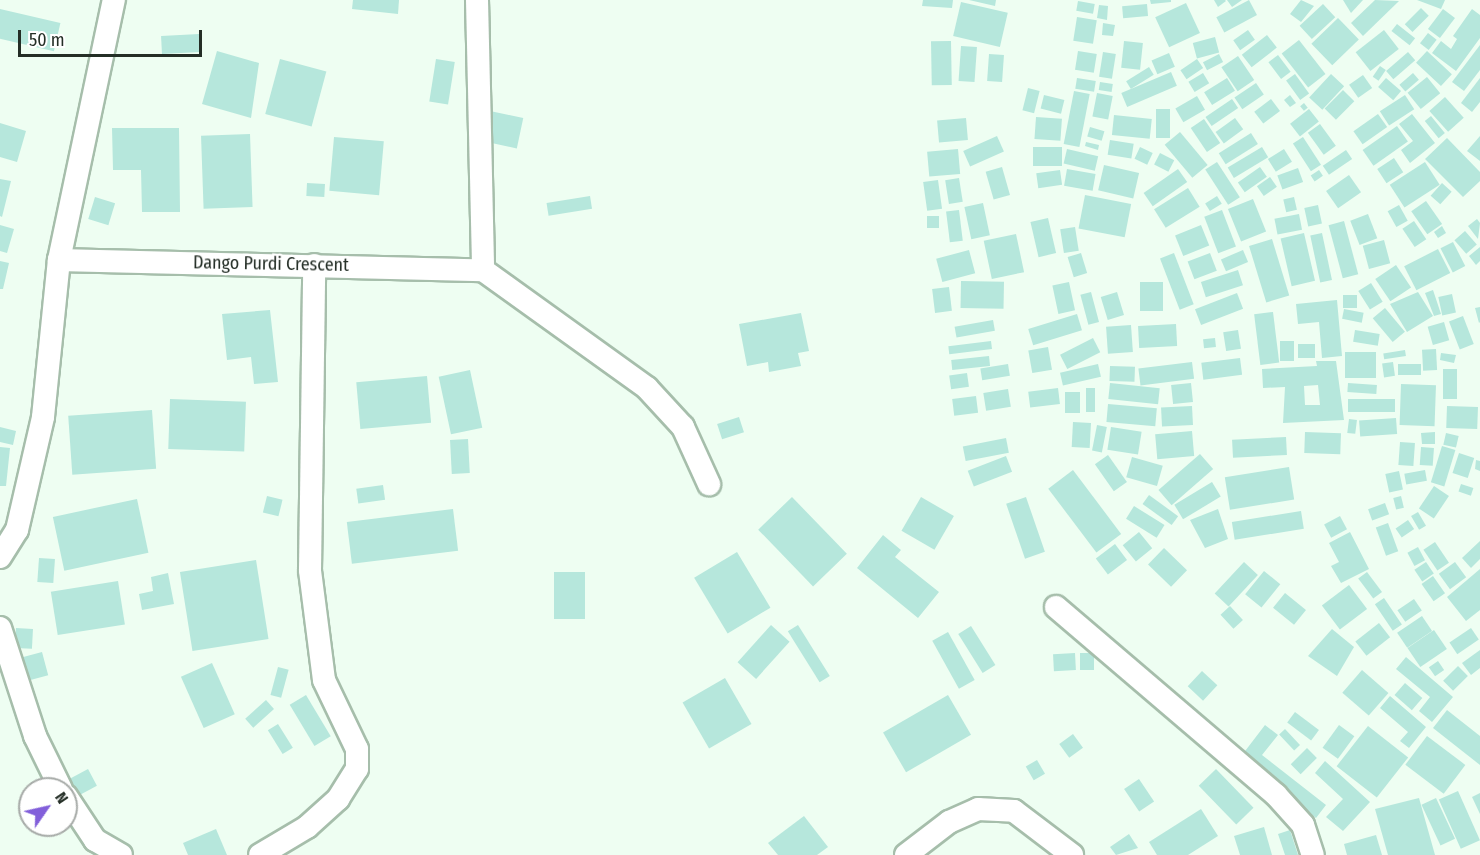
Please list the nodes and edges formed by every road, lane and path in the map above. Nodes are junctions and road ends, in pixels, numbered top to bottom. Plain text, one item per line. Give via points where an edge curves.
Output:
1 (114, 0) edge
2 (477, 0) edge
3 (59, 260) junction
4 (314, 265) junction
5 (483, 270) junction
6 (709, 484) dead end
7 (0, 557) edge
8 (1056, 607) dead end
9 (0, 628) edge
10 (55, 777) edge
11 (78, 814) edge
12 (121, 855) edge
13 (260, 855) edge
14 (906, 855) edge
15 (1072, 855) edge
16 (1313, 855) edge

1 - 3 street
2 - 5 street
3 - 4 street, Dango Purdi Crescent
3 - 7 street via 43,417 17,530
4 - 5 street, Dango Purdi Crescent
4 - 13 street via 310,570 324,680 357,749 357,769 330,806
5 - 6 street via 647,388 683,427
8 - 16 street via 1276,795 1303,825
9 - 10 street via 35,736
11 - 12 street via 95,840
14 - 15 street via 949,822 978,809 1014,811

